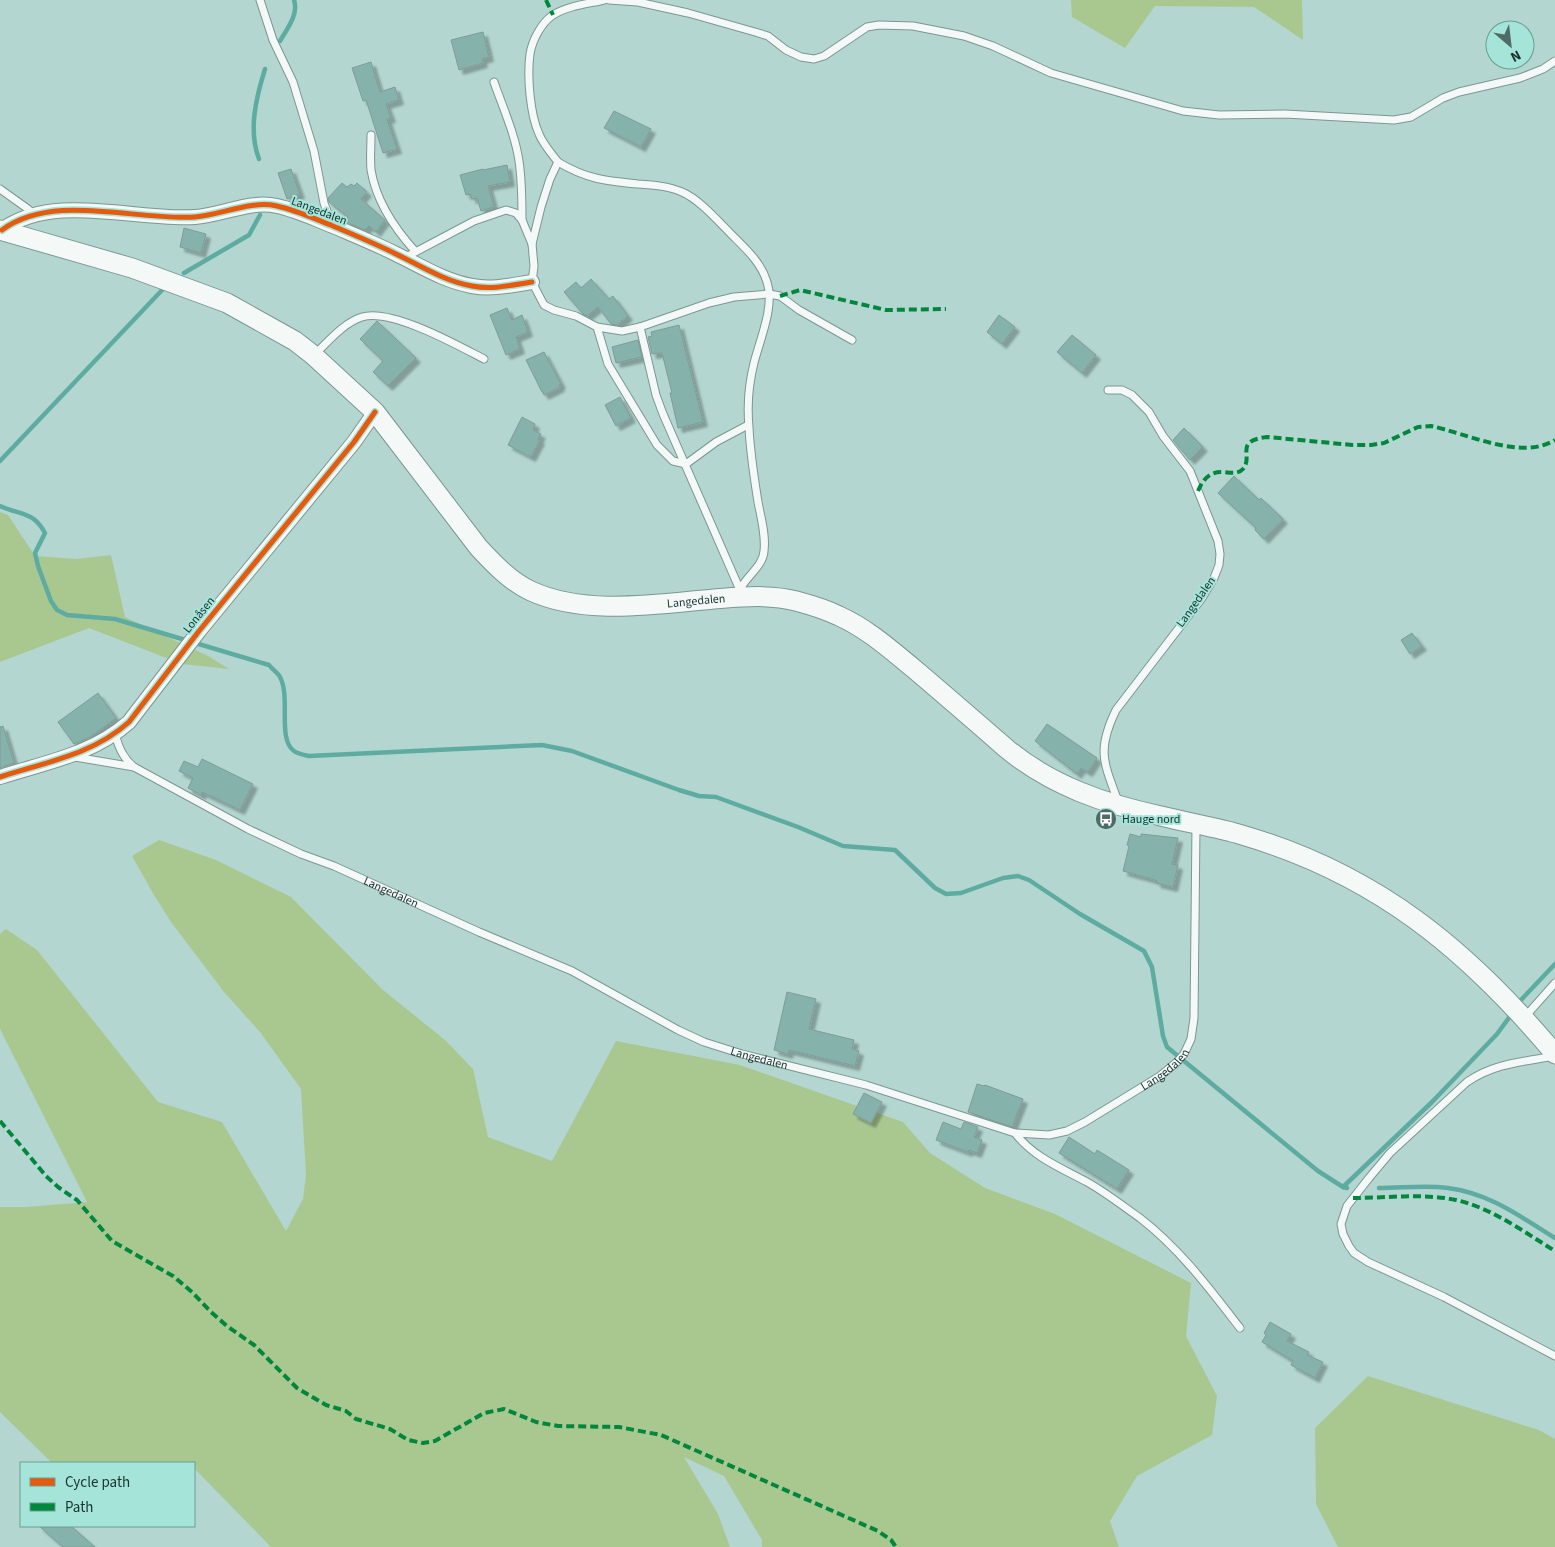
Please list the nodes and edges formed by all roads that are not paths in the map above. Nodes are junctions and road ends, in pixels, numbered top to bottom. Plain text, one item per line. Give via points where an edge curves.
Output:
1 (260, 0) edge
2 (604, 0) edge
3 (609, 0) edge
4 (1555, 61) edge
5 (494, 82) dead end
6 (372, 135) dead end
7 (558, 162) junction
8 (0, 189) edge
9 (34, 215) junction
10 (522, 220) junction
11 (333, 226) junction
12 (1, 230) edge
13 (532, 244) junction
14 (409, 254) junction
15 (532, 282) junction
16 (769, 294) junction
17 (597, 327) junction
18 (640, 327) junction
19 (852, 340) dead end
20 (314, 355) junction
21 (484, 358) dead end
22 (1108, 390) dead end
23 (374, 412) junction
24 (748, 426) junction
25 (686, 464) junction
26 (740, 593) junction
27 (115, 734) junction
28 (71, 756) junction
29 (134, 767) junction
30 (0, 777) edge
31 (1120, 806) junction
32 (1196, 824) junction
33 (1555, 983) edge
34 (1524, 1018) junction
35 (1555, 1055) edge
36 (1015, 1133) junction
37 (1240, 1328) dead end
38 (1555, 1356) edge

1 - 11 lane via 273,40 293,82 314,151 324,203
2 - 7 lane via 553,15 542,25 530,54 530,85 538,133
3 - 4 lane via 638,2 755,32 768,36 801,57 814,59 824,56 866,27 913,26 964,36 1051,72 1182,111 1219,115 1284,114 1394,120 1411,117 1458,92 1520,78
5 - 10 lane via 519,160
6 - 14 lane via 371,170 375,184
7 - 13 lane via 541,207
7 - 16 lane via 576,173 596,178 663,186 683,192 746,249 763,272
8 - 9 lane
9 - 11 street, Langedalen via 77,210 168,218 264,204 300,212
9 - 12 street, Langedalen
10 - 13 lane
10 - 14 lane via 516,213 506,210 495,213 474,220
11 - 14 street, Langedalen
12 - 20 main road, Langedalen via 132,268 227,303
13 - 15 lane
14 - 15 street, Langedalen via 429,272 473,287 500,288
15 - 17 lane via 544,305
16 - 18 lane via 708,303
16 - 19 lane via 780,296
16 - 24 lane via 768,314 750,386
17 - 18 lane via 622,332
17 - 25 lane via 612,371 657,445 673,462
18 - 25 lane via 656,395
20 - 21 lane via 353,321 373,315 395,319
20 - 23 main road, Langedalen
22 - 31 lane, Langedalen via 1132,394 1149,412 1190,472 1218,541 1220,554 1214,578 1202,598 1116,710 1106,729 1104,757
23 - 26 main road, Langedalen via 479,548 494,564 530,590 548,598 597,606 629,606
23 - 27 street, Lonåsen via 354,442 199,630 146,701
24 - 25 lane via 716,442
24 - 26 lane via 764,552
25 - 26 lane
26 - 31 main road, Langedalen via 794,600 840,616 889,648 1023,762 1052,780
27 - 28 street, Lonåsen
27 - 29 lane, Langedalen via 120,751
28 - 29 lane, Langedalen
28 - 30 street, Lonåsen
29 - 36 lane, Langedalen via 301,854 572,971 704,1042 866,1084
31 - 32 main road, Langedalen
32 - 34 main road, Langedalen via 1240,834 1306,856 1377,892 1462,956
32 - 36 lane, Langedalen via 1194,1018 1191,1039 1184,1054 1160,1076 1067,1131 1049,1135
33 - 34 lane
34 - 35 main road, Langedalen
35 - 38 lane via 1497,1066 1467,1082 1390,1153 1347,1206 1341,1224 1349,1246 1368,1262 1444,1297
36 - 37 lane via 1027,1148 1089,1183 1167,1240

